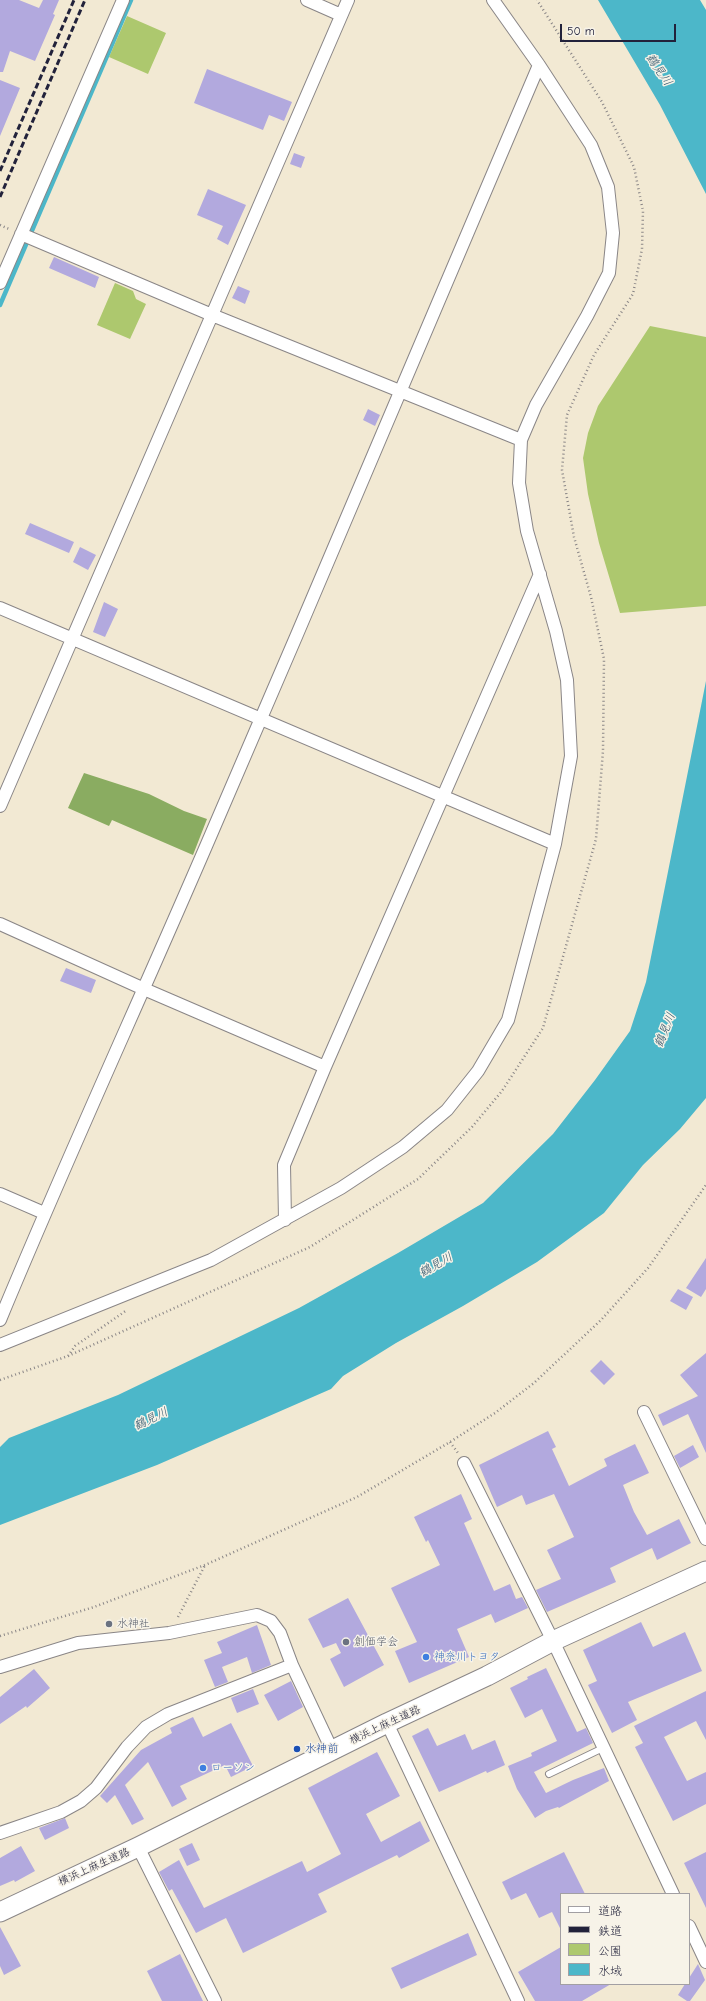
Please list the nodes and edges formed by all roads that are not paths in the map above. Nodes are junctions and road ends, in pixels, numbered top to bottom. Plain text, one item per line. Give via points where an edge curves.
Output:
1 (123, 0) edge
2 (307, 0) edge
3 (348, 0) edge
4 (493, 0) edge
5 (341, 15) junction
6 (539, 65) junction
7 (22, 235) junction
8 (0, 283) edge
9 (212, 315) junction
10 (400, 392) junction
11 (521, 440) junction
12 (540, 574) junction
13 (0, 608) edge
14 (72, 638) junction
15 (261, 719) junction
16 (443, 796) junction
17 (0, 806) edge
18 (555, 844) junction
19 (0, 924) edge
20 (144, 989) junction
21 (325, 1067) junction
22 (0, 1194) edge
23 (44, 1213) junction
24 (285, 1220) junction
25 (0, 1320) edge
26 (0, 1345) edge
27 (644, 1412) dead end
28 (464, 1463) dead end
29 (706, 1539) edge
30 (706, 1571) edge
31 (553, 1641) junction
32 (292, 1665) junction
33 (0, 1667) edge
34 (387, 1723) junction
35 (603, 1748) junction
36 (332, 1750) junction
37 (549, 1774) dead end
38 (0, 1833) edge
39 (138, 1847) junction
40 (673, 1893) edge
41 (0, 1912) edge
42 (690, 1928) edge
43 (706, 1962) edge
44 (215, 2001) edge
45 (518, 2001) edge

1 - 7 street
2 - 5 street
3 - 5 street
4 - 6 street
5 - 9 street
6 - 10 street
6 - 11 street via 591,145 608,187 614,233 609,273 588,316 536,405
7 - 8 street
7 - 9 street
9 - 10 street
9 - 14 street
10 - 11 street
10 - 15 street
11 - 12 street via 519,483 527,531
12 - 16 street
12 - 18 street via 567,680 571,756
13 - 14 street
14 - 15 street
14 - 17 street
15 - 16 street
15 - 20 street
16 - 18 street
16 - 21 street
18 - 24 street via 508,1020 478,1071 447,1110 404,1147 341,1188
19 - 20 street
20 - 21 street
20 - 23 street
21 - 24 street via 284,1165
22 - 23 street
23 - 25 street
24 - 26 street via 211,1260
27 - 29 street
28 - 31 street
30 - 31 main road, 横浜上麻生道路
31 - 34 main road, 横浜上麻生道路 via 487,1676
31 - 35 street
32 - 33 street via 280,1633 271,1621 257,1615 169,1634 78,1643
32 - 36 street
32 - 38 street via 168,1714 146,1727 127,1747 96,1788 81,1801 61,1812
34 - 36 main road, 横浜上麻生道路
34 - 45 street
35 - 37 lane
35 - 40 street
36 - 39 main road, 横浜上麻生道路
39 - 41 main road, 横浜上麻生道路
39 - 44 street
42 - 43 street

